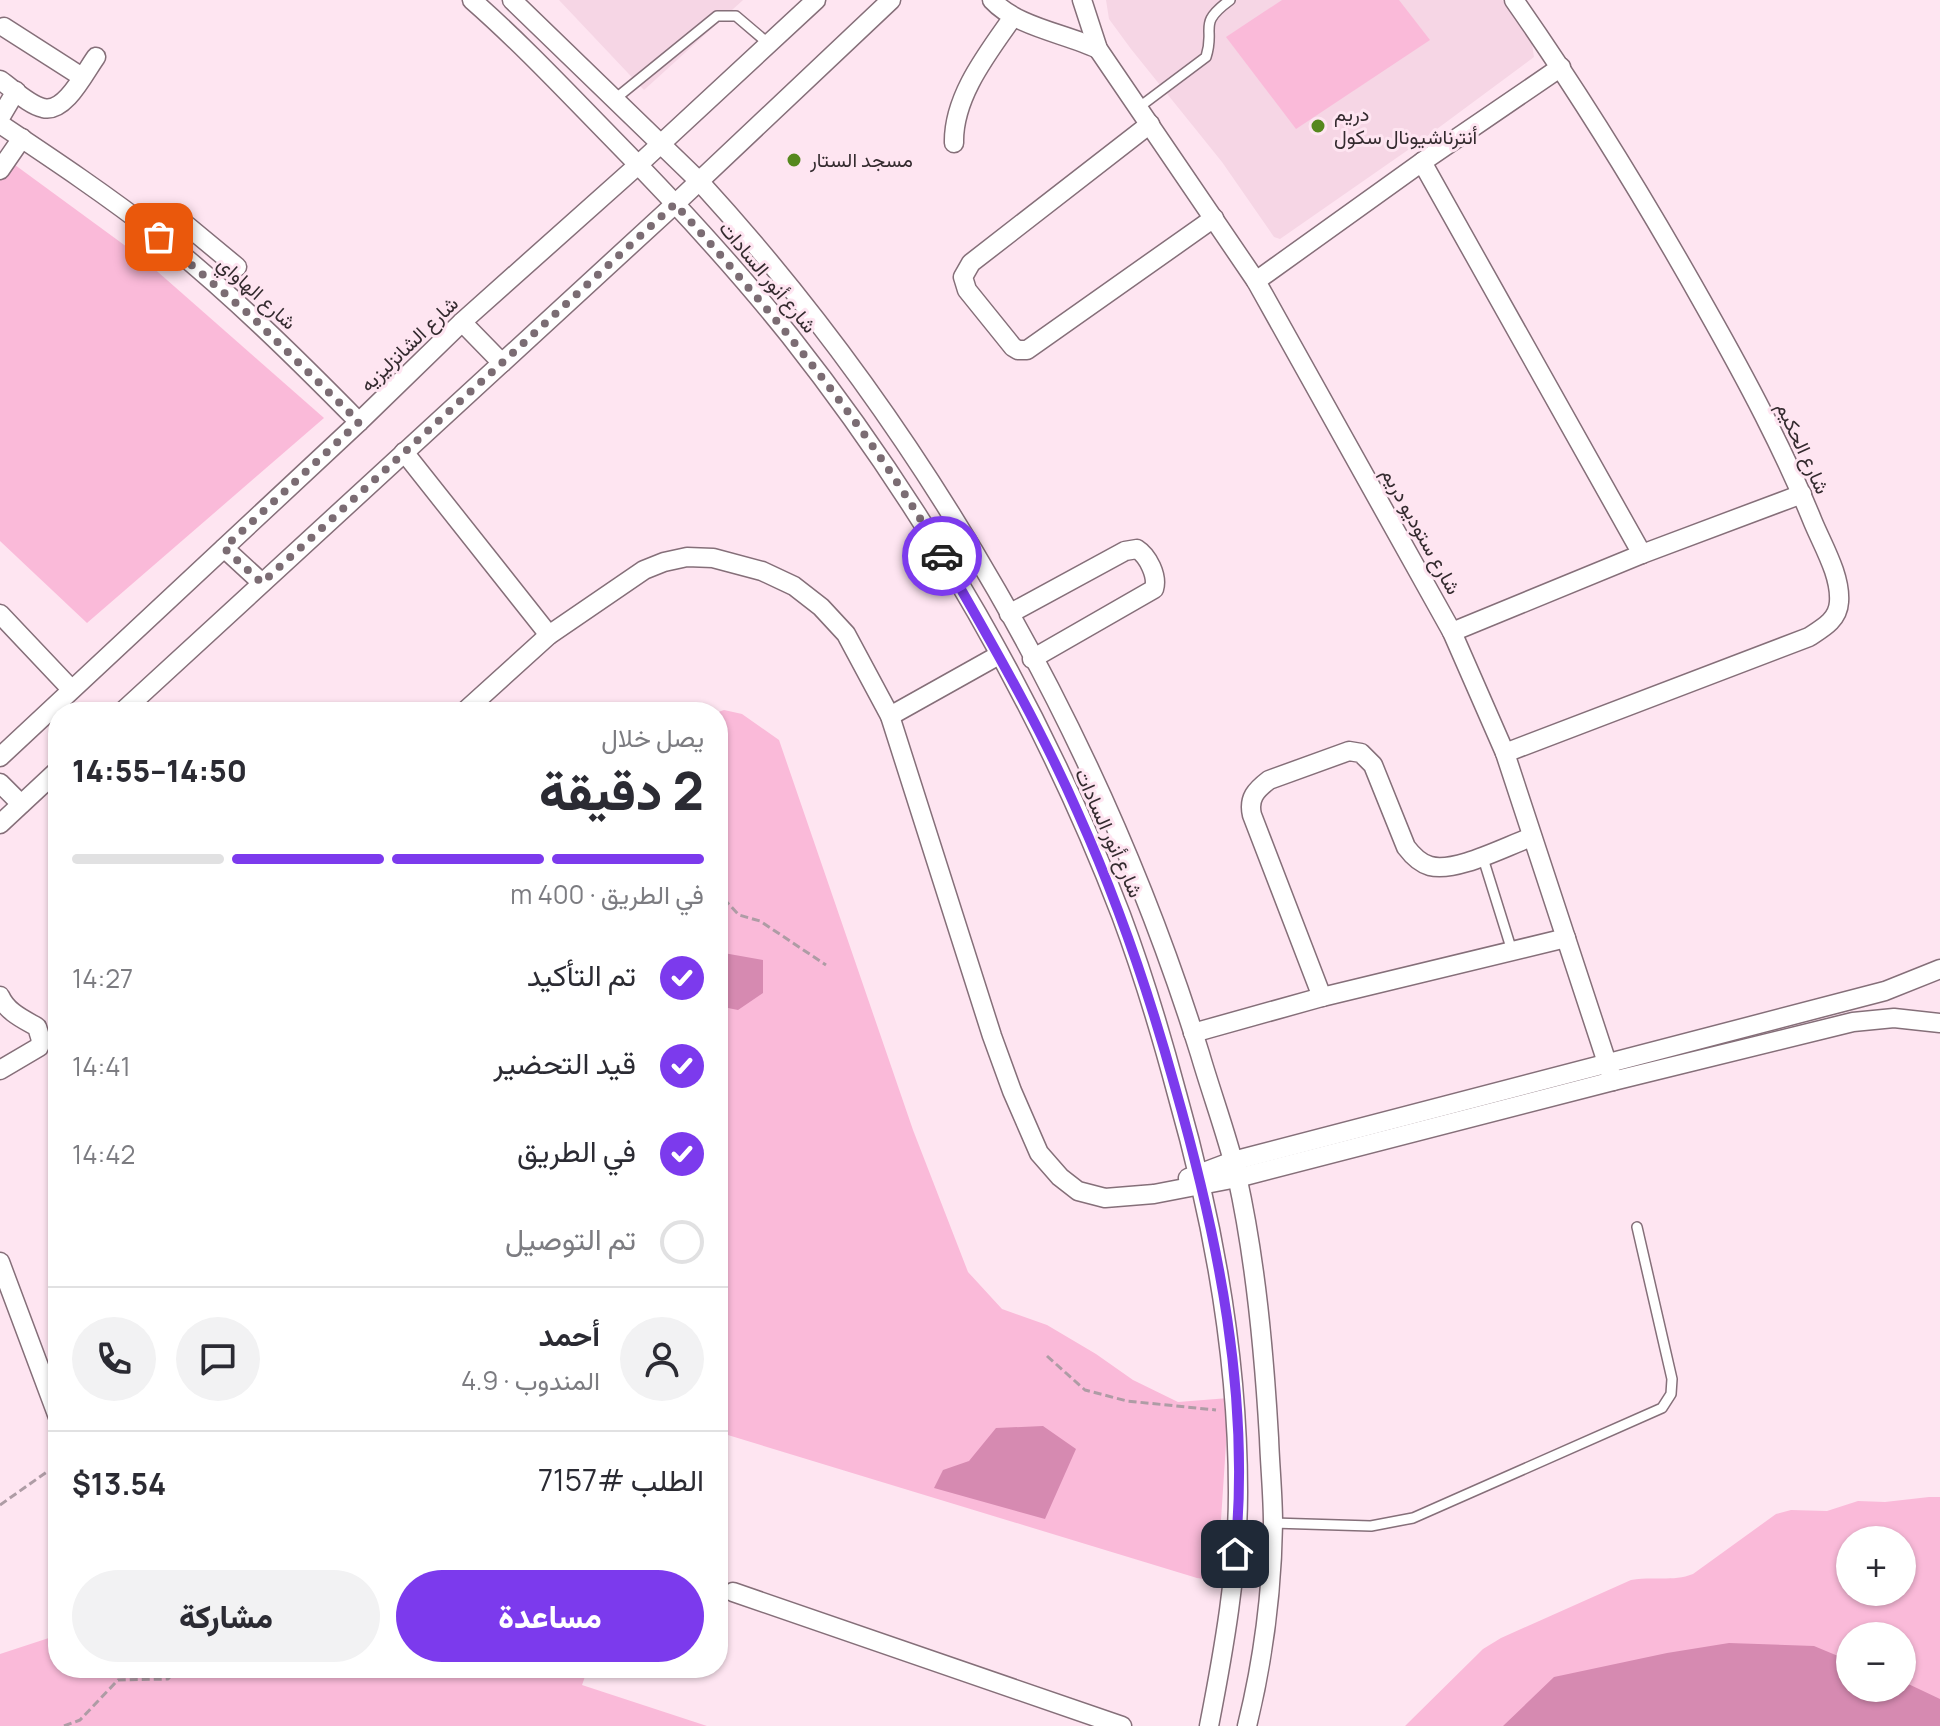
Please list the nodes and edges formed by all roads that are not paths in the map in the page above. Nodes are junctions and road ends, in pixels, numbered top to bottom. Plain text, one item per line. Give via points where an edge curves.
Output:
1 (472, 0) edge
2 (512, 0) edge
3 (891, 0) edge
4 (992, 0) edge
5 (1082, 0) edge
6 (1230, 0) edge
7 (1514, 0) edge
8 (813, 1) edge
9 (1013, 17) junction
10 (5, 25) edge
11 (769, 44) junction
12 (1098, 49) junction
13 (96, 57) dead end
14 (1561, 67) junction
15 (82, 77) junction
16 (0, 80) edge
17 (16, 91) junction
18 (615, 99) junction
19 (1138, 108) junction
20 (0, 121) edge
21 (1150, 124) junction
22 (22, 138) junction
23 (954, 143) dead end
24 (660, 145) junction
25 (1422, 162) junction
26 (638, 165) junction
27 (0, 170) edge
28 (699, 181) junction
29 (675, 204) junction
30 (173, 214) dead end
31 (1214, 218) junction
32 (194, 231) junction
33 (213, 247) junction
34 (177, 252) junction
35 (237, 267) dead end
36 (197, 269) junction
37 (1256, 281) junction
38 (462, 322) junction
39 (502, 363) junction
40 (359, 422) junction
41 (404, 452) junction
42 (1802, 494) junction
43 (224, 548) junction
44 (1642, 554) junction
45 (262, 583) junction
46 (0, 614) edge
47 (1009, 614) junction
48 (1452, 632) junction
49 (549, 635) junction
50 (999, 655) junction
51 (1032, 659) junction
52 (71, 689) junction
53 (57, 702) edge
54 (133, 702) edge
55 (475, 702) edge
56 (48, 711) edge
57 (890, 716) junction
58 (1505, 753) junction
59 (0, 757) edge
60 (48, 779) edge
61 (0, 783) edge
62 (21, 804) junction
63 (0, 824) edge
64 (1532, 837) junction
65 (1482, 855) junction
66 (1566, 938) junction
67 (1512, 951) junction
68 (1940, 969) edge
69 (0, 996) edge
70 (1322, 997) junction
71 (1940, 1023) edge
72 (1193, 1033) junction
73 (1608, 1062) junction
74 (0, 1070) edge
75 (1613, 1081) junction
76 (1235, 1170) junction
77 (1200, 1179) junction
78 (1637, 1227) dead end
79 (0, 1262) edge
80 (48, 1390) edge
81 (1273, 1523) junction
82 (733, 1592) dead end
83 (1122, 1726) edge
84 (1209, 1726) edge
85 (1247, 1726) edge

1 - 26 street, شارع أنور السادات
2 - 18 street, شارع أنور السادات
3 - 28 street
4 - 9 street
5 - 12 street, شارع ستوديو دريم
6 - 19 lane via 1209,21 1206,57
7 - 14 street, شارع الحكيم
8 - 11 street, شارع الشانزليزيه
9 - 12 street
9 - 23 street via 969,85 954,126
10 - 15 street
11 - 18 lane via 736,16 717,16
11 - 24 street, شارع الشانزليزيه
12 - 19 street, شارع ستوديو دريم
13 - 15 street
14 - 25 street
14 - 42 street, شارع الحكيم via 1662,229 1740,368
15 - 17 street via 54,109 41,108
16 - 17 street
17 - 20 street
18 - 24 street, شارع أنور السادات
19 - 21 street, شارع ستوديو دريم
20 - 22 street, شارع الهاواي
21 - 31 street, شارع ستوديو دريم
21 - 31 street via 971,263 963,277 967,290 1013,347 1027,350
22 - 27 street
22 - 34 street, شارع الهاواي
24 - 26 street, شارع الشانزليزيه
24 - 28 street, شارع أنور السادات
25 - 37 street
25 - 44 street
26 - 29 street, شارع أنور السادات
26 - 38 street, شارع الشانزليزيه
28 - 29 street
28 - 47 street, شارع أنور السادات via 840,351 950,514
29 - 39 street
29 - 50 street, شارع أنور السادات via 847,411 926,526
30 - 32 street
31 - 37 street, شارع ستوديو دريم
32 - 33 street
32 - 34 street
33 - 35 street
33 - 36 street
34 - 36 street, شارع الهاواي
36 - 40 street, شارع الهاواي
37 - 48 street, شارع ستوديو دريم
38 - 39 street
38 - 40 street, شارع الشانزليزيه
39 - 41 street
40 - 43 street, شارع الشانزليزيه
41 - 45 street
41 - 49 street
42 - 44 street
42 - 58 street, شارع الحكيم via 1839,589 1840,605 1831,624
43 - 45 street
43 - 52 street, شارع الشانزليزيه
44 - 48 street
45 - 54 street
46 - 52 street
47 - 51 street, شارع أنور السادات
47 - 51 street via 1125,551 1137,549 1147,557 1154,589
48 - 58 street, شارع ستوديو دريم
49 - 55 street
49 - 57 street via 644,570 687,557 713,558 762,571 821,607 846,634
50 - 57 street
50 - 77 street, شارع أنور السادات via 1073,801 1121,915
51 - 72 street, شارع أنور السادات via 1102,797 1170,962
52 - 53 street, شارع الشانزليزيه
56 - 59 street, شارع الشانزليزيه
57 - 77 street via 992,1036 1039,1153 1078,1191 1105,1198 1170,1190
58 - 64 street, شارع ستوديو دريم
60 - 62 street
61 - 62 street
62 - 63 street
64 - 65 street
64 - 66 street, شارع ستوديو دريم
65 - 67 lane
65 - 70 street via 1442,867 1414,858 1378,773 1361,753 1330,757 1258,788 1252,815
66 - 67 street
66 - 73 street, شارع ستوديو دريم
67 - 70 street
68 - 73 street via 1885,991
69 - 74 street via 17,1016 37,1027 41,1040 39,1047
70 - 72 street
71 - 75 street via 1894,1018 1853,1022
72 - 76 street, شارع أنور السادات
73 - 75 street, شارع ستوديو دريم
73 - 76 street
75 - 76 street
76 - 77 street
76 - 81 street, شارع أنور السادات via 1263,1356
77 - 84 street, شارع أنور السادات via 1226,1315 1236,1412 1237,1529
78 - 81 lane via 1672,1379 1662,1408 1413,1518 1371,1526
79 - 80 street
81 - 85 street, شارع أنور السادات via 1267,1611
82 - 83 street

